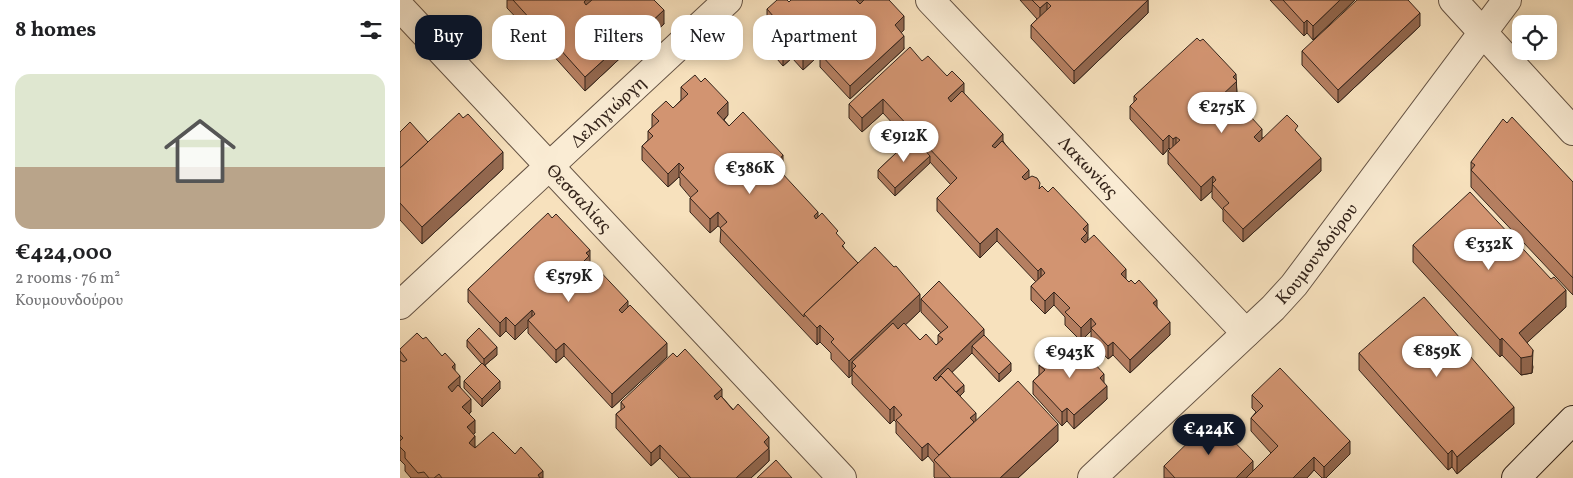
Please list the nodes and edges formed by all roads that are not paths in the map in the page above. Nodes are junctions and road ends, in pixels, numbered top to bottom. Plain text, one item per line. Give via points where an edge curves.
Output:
1 (728, 0) edge
2 (930, 0) edge
3 (1454, 0) edge
4 (1507, 0) edge
5 (400, 7) edge
6 (1483, 32) junction
7 (1573, 131) edge
8 (550, 167) junction
9 (400, 306) edge
10 (1246, 333) junction
11 (1573, 420) edge
12 (842, 478) edge
13 (1092, 478) edge
14 (1516, 478) edge

1 - 8 street, Δεληγιώργη
2 - 10 street, Λακωνίας
3 - 6 street
4 - 6 street, Κουμουνδούρου
5 - 8 street, Θεσσαλίας
6 - 7 street
6 - 10 street, Κουμουνδούρου via 1294,285
8 - 9 street, Δεληγιώργη
8 - 12 street, Θεσσαλίας
10 - 13 street, Κουμουνδούρου
11 - 14 street

